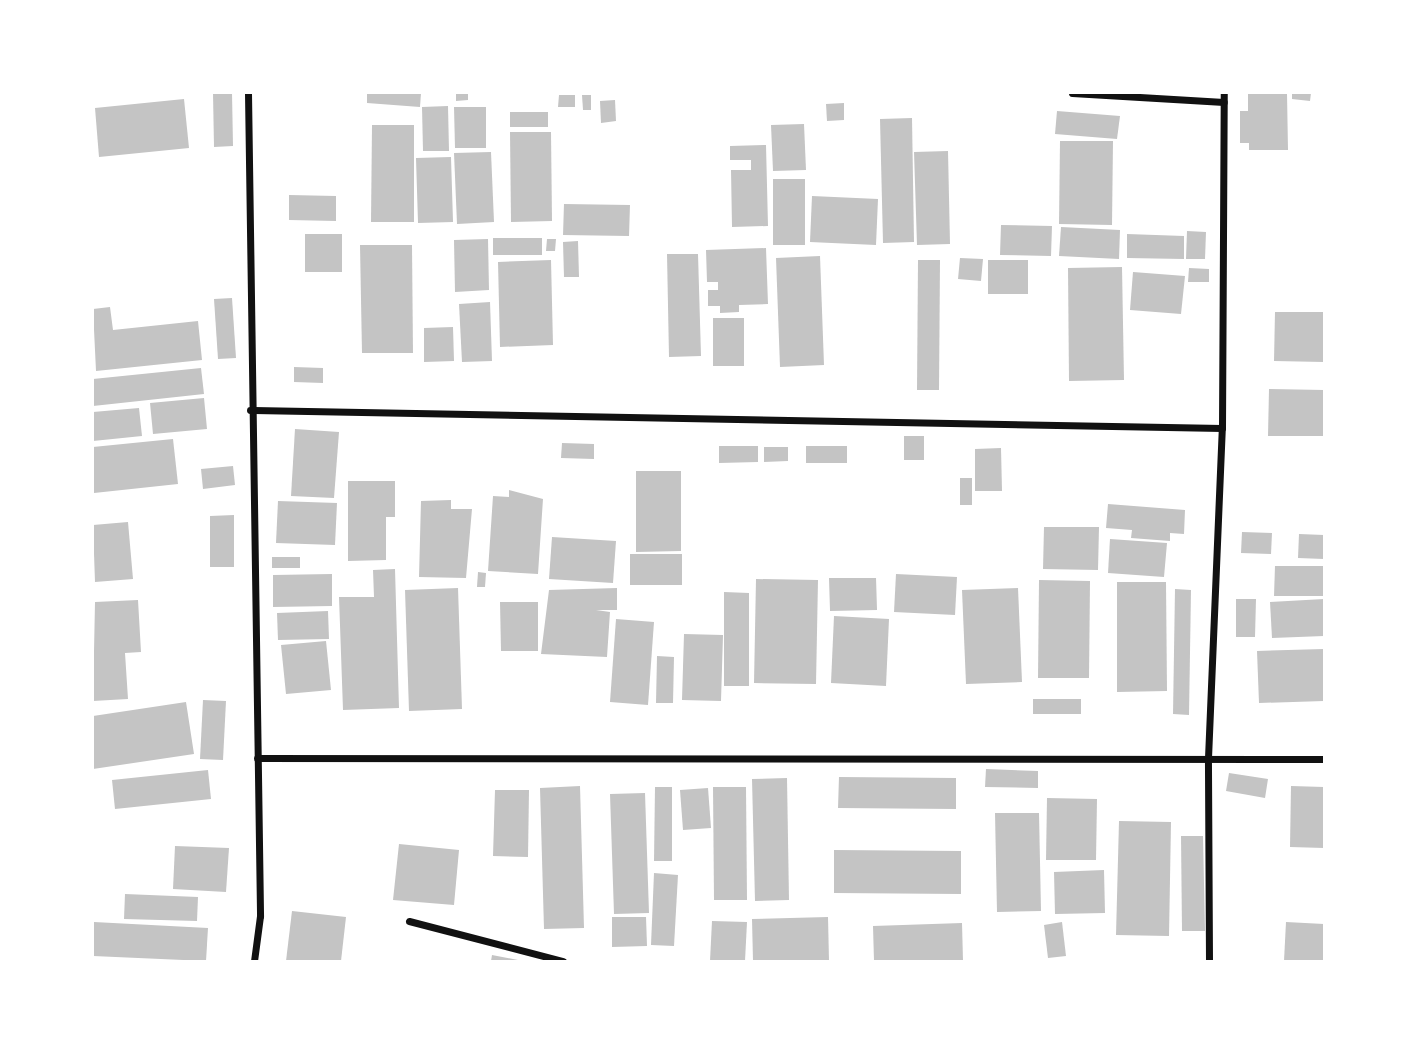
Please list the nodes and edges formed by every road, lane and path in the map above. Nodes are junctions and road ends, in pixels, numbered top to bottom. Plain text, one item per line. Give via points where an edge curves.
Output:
1 (248, 93) edge
2 (1072, 93) edge
3 (1224, 93) edge
4 (1224, 102) junction
5 (250, 410) junction
6 (1222, 428) junction
7 (257, 758) junction
8 (1208, 758) junction
9 (1324, 759) edge
10 (409, 922) dead end
11 (254, 961) edge
12 (563, 961) edge
13 (1209, 961) edge

1 - 5 street
2 - 4 street
3 - 4 street
4 - 6 street
5 - 6 street
5 - 7 street
6 - 8 street
7 - 8 street
7 - 11 street via 260,916
8 - 9 street
8 - 13 street
10 - 12 street

